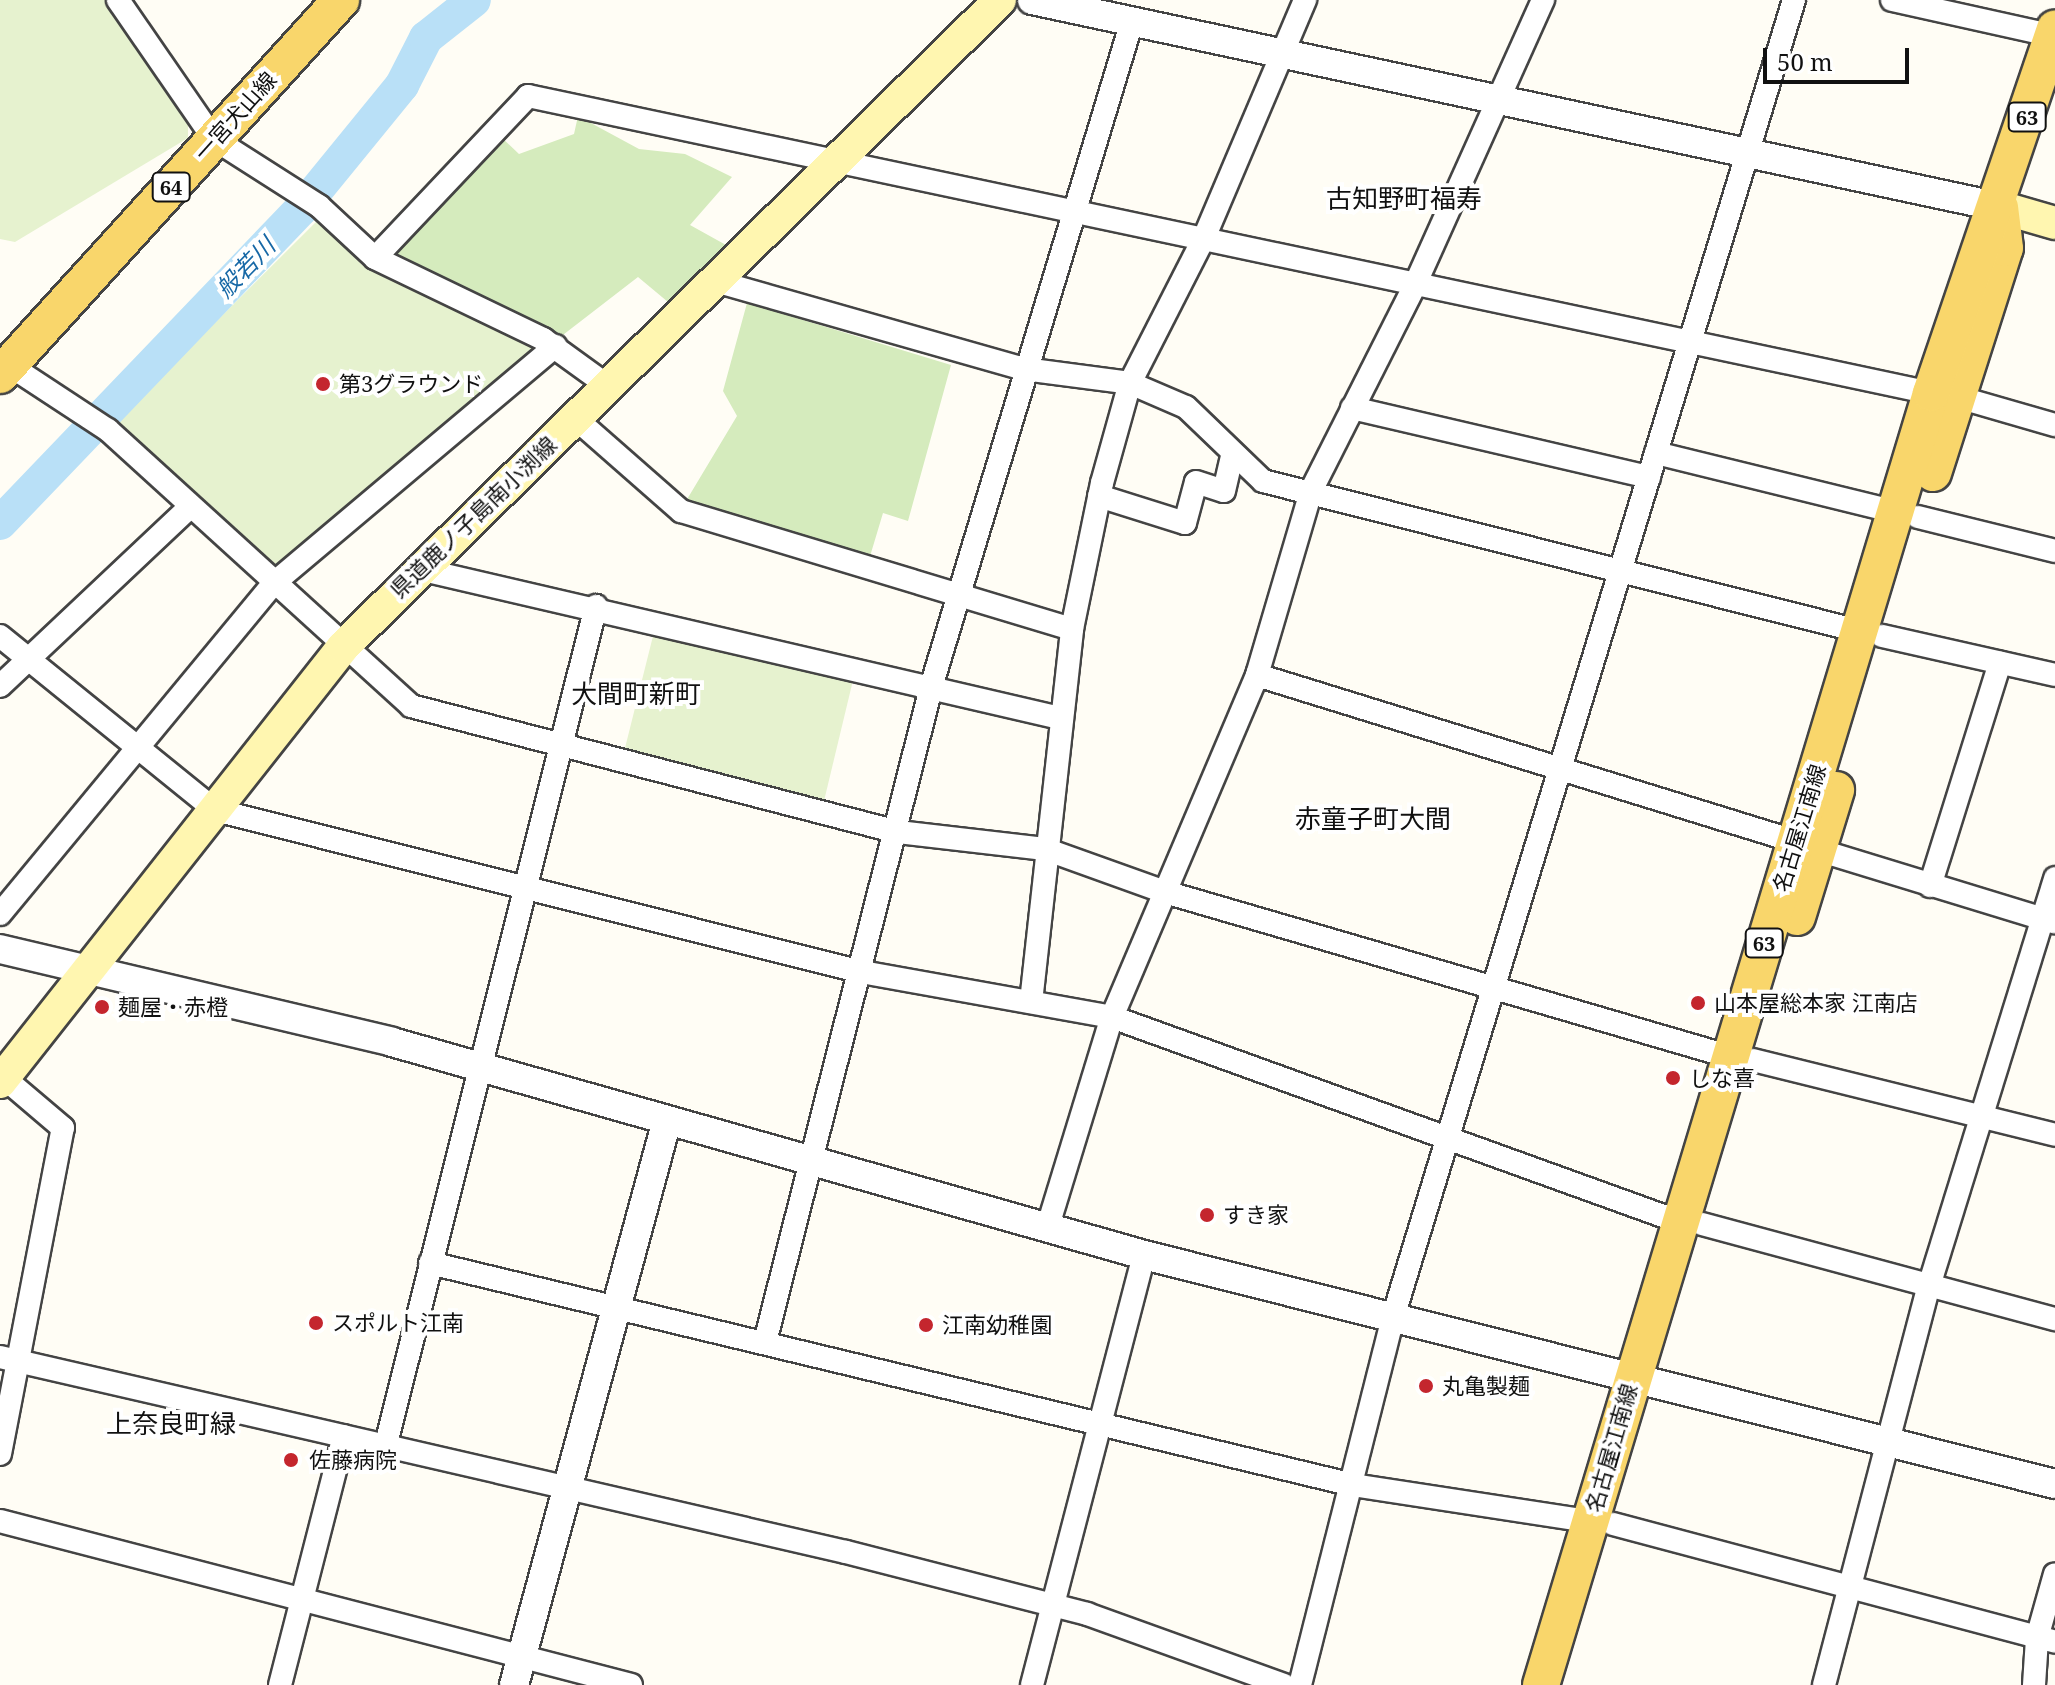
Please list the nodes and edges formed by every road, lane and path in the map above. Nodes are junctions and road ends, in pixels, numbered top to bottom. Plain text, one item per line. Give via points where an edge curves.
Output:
1 (118, 0) edge
2 (341, 0) edge
3 (1000, 0) edge
4 (1032, 0) edge
5 (1305, 0) edge
6 (1543, 0) edge
7 (1794, 0) edge
8 (1892, 0) edge
9 (1132, 21) junction
10 (2054, 33) edge
11 (1282, 54) junction
12 (1497, 99) junction
13 (214, 139) junction
14 (1747, 152) junction
15 (841, 159) junction
16 (2000, 207) junction
17 (1070, 210) junction
18 (2055, 223) edge
19 (1204, 238) junction
20 (375, 258) junction
21 (715, 281) junction
22 (1414, 287) junction
23 (1689, 341) junction
24 (555, 346) junction
25 (1024, 369) junction
26 (4, 370) edge
27 (1130, 383) junction
28 (608, 386) junction
29 (1944, 395) junction
30 (1352, 408) junction
31 (575, 418) junction
32 (2055, 425) edge
33 (1233, 453) junction
34 (1656, 453) junction
35 (1649, 477) junction
36 (1311, 491) junction
37 (1099, 496) junction
38 (191, 506) junction
39 (1909, 515) junction
40 (2055, 551) edge
41 (419, 569) junction
42 (1618, 572) junction
43 (274, 583) junction
44 (958, 596) junction
45 (596, 606) junction
46 (1072, 629) junction
47 (1872, 634) junction
48 (0, 636) edge
49 (343, 647) junction
50 (29, 658) junction
51 (2000, 663) junction
52 (1257, 675) junction
53 (2055, 675) edge
54 (932, 684) junction
55 (0, 686) edge
56 (1060, 718) junction
57 (563, 745) junction
58 (140, 749) junction
59 (1560, 769) junction
60 (215, 810) junction
61 (898, 832) junction
62 (1806, 846) junction
63 (1045, 849) junction
64 (2055, 878) edge
65 (1930, 886) junction
66 (530, 889) junction
67 (1165, 892) junction
68 (0, 914) edge
69 (2049, 920) edge
70 (0, 949) edge
71 (88, 972) junction
72 (862, 972) junction
73 (1495, 984) junction
74 (1031, 1002) junction
75 (1112, 1017) junction
76 (1742, 1058) junction
77 (480, 1066) junction
78 (2, 1080) edge
79 (1980, 1115) junction
80 (666, 1124) junction
81 (2055, 1135) edge
82 (1445, 1142) junction
83 (815, 1164) junction
84 (1691, 1223) junction
85 (1047, 1229) junction
86 (1144, 1255) junction
87 (430, 1263) junction
88 (1929, 1286) junction
89 (616, 1307) junction
90 (1394, 1314) junction
91 (2055, 1319) edge
92 (765, 1342) junction
93 (11, 1360) edge
94 (1643, 1382) junction
95 (1099, 1423) junction
96 (344, 1436) junction
97 (1885, 1441) junction
98 (386, 1444) junction
99 (0, 1454) edge
100 (2055, 1484) edge
101 (1353, 1485) junction
102 (565, 1487) junction
103 (0, 1521) edge
104 (1601, 1523) junction
105 (2055, 1574) edge
106 (1848, 1588) junction
107 (303, 1603) junction
108 (1053, 1606) junction
109 (2046, 1640) edge
110 (517, 1672) edge
111 (280, 1685) edge
112 (631, 1685) edge
113 (1032, 1685) edge
114 (1284, 1685) edge
115 (1300, 1685) edge
116 (1541, 1685) edge
117 (1561, 1685) edge
118 (1824, 1685) edge
119 (2034, 1685) edge

1 - 13 street
2 - 13 main road, 一宮犬山線 / 64
3 - 15 main road, 県道鹿ノ子島南小渕線
4 - 9 street
5 - 11 street
6 - 12 street
7 - 14 street
8 - 10 street
9 - 11 street
9 - 17 street
10 - 16 main road, 名古屋江南線 / 63
11 - 12 street
11 - 19 street
12 - 14 street
12 - 22 street
13 - 20 street via 319,206
13 - 26 main road, 一宮犬山線 / 64
14 - 16 street
14 - 23 street
15 - 17 street
15 - 20 street via 528,96
15 - 21 main road, 県道鹿ノ子島南小渕線
16 - 18 main road
16 - 29 main road, 名古屋江南線 / 63 via 1979,239
17 - 19 street
17 - 25 street
19 - 22 street
19 - 27 street
20 - 24 street
21 - 25 street
21 - 28 main road, 県道鹿ノ子島南小渕線
22 - 23 street
22 - 30 street
23 - 29 street
23 - 34 street
24 - 28 street
24 - 43 street
25 - 27 street
25 - 44 street
26 - 38 street via 101,424
27 - 33 street via 1186,407
27 - 37 street
28 - 31 main road, 県道鹿ノ子島南小渕線
29 - 32 street
29 - 39 main road, 名古屋江南線 / 63
30 - 35 street
30 - 36 street
31 - 41 main road, 県道鹿ノ子島南小渕線
31 - 44 street via 681,511
33 - 36 street via 1263,481
33 - 37 street via 1224,491 1196,482 1185,523
34 - 35 street
34 - 39 street
35 - 42 street
36 - 42 street
36 - 52 street
37 - 46 street
38 - 43 street
38 - 50 street
39 - 40 street
39 - 47 main road, 名古屋江南線 / 63
41 - 45 street
41 - 49 main road, 県道鹿ノ子島南小渕線
42 - 47 street
42 - 59 street
43 - 49 street
43 - 58 street
44 - 46 street
44 - 54 street
45 - 54 street
45 - 57 street
46 - 56 street
47 - 51 street
47 - 62 main road, 名古屋江南線 / 63
48 - 50 street
49 - 57 street via 411,706
49 - 60 main road, 県道鹿ノ子島南小渕線
50 - 55 street
50 - 58 street
51 - 53 street
51 - 65 street
52 - 59 street
52 - 67 street
54 - 56 street
54 - 61 street
56 - 63 street
57 - 61 street
57 - 66 street
58 - 60 street
58 - 68 street
59 - 62 street
59 - 73 street
60 - 66 street
60 - 71 main road, 県道鹿ノ子島南小渕線
61 - 63 street
61 - 72 street
62 - 65 street
62 - 76 main road, 名古屋江南線 / 63
63 - 67 street
63 - 74 street
64 - 69 street
65 - 69 street
66 - 72 street
66 - 77 street
67 - 73 street
67 - 75 street
69 - 79 street
70 - 71 street
71 - 77 street
71 - 78 main road, 県道鹿ノ子島南小渕線
72 - 74 street
72 - 83 street
73 - 76 street
73 - 82 street
74 - 75 street
75 - 82 street
75 - 85 street
76 - 79 street
76 - 84 main road, 名古屋江南線 / 63
77 - 80 street
77 - 87 street
78 - 93 street via 63,1128
79 - 81 street
79 - 88 street
80 - 83 street
80 - 89 street
82 - 84 street
82 - 90 street
83 - 85 street
83 - 92 street
84 - 88 street
84 - 94 main road, 名古屋江南線 / 63
85 - 86 street
86 - 90 street
86 - 95 street
87 - 89 street
87 - 98 street
88 - 91 street
88 - 97 street
89 - 92 street
89 - 102 street
90 - 94 street
90 - 101 street
92 - 95 street
93 - 96 street
93 - 99 street
94 - 97 street
94 - 104 main road, 名古屋江南線 / 63
95 - 101 street
95 - 108 street
96 - 98 street
96 - 107 street
97 - 100 street
97 - 106 street
98 - 102 street
101 - 104 street
101 - 115 street
102 - 108 street
102 - 110 street
103 - 107 street
104 - 106 street
104 - 116 main road, 名古屋江南線 / 63
104 - 117 main road, 名古屋江南線 / 63
105 - 109 street
106 - 109 street
106 - 118 street
107 - 110 street
107 - 111 street
108 - 113 street
108 - 114 street
109 - 119 street
110 - 112 street

